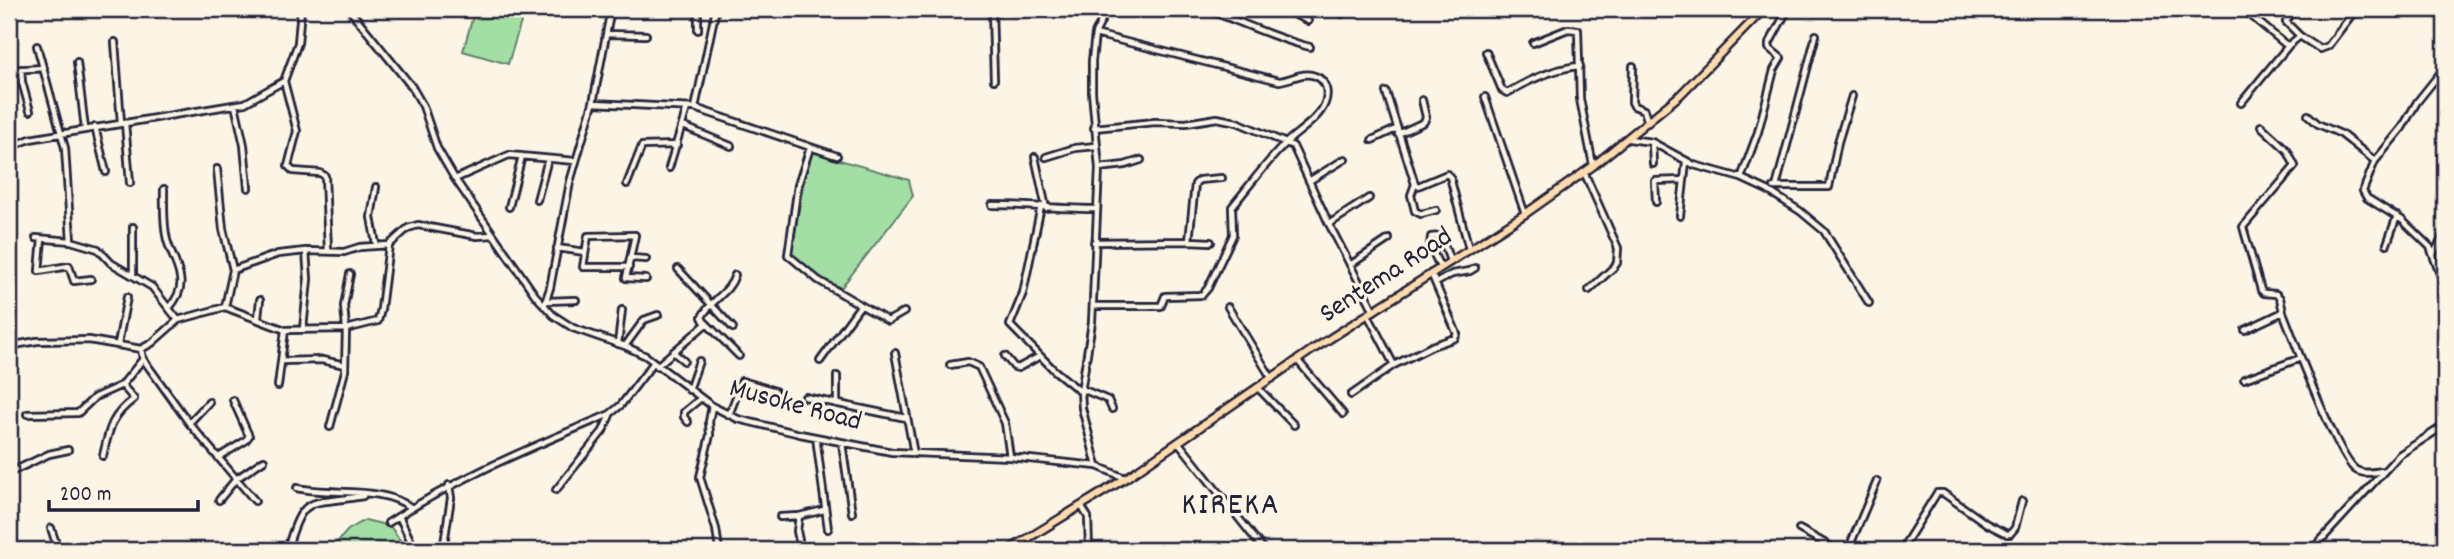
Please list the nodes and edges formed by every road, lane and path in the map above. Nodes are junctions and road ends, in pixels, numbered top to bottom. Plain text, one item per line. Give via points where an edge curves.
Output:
1 (301, 9) edge
2 (349, 9) edge
3 (611, 9) edge
4 (698, 9) edge
5 (992, 9) edge
6 (1107, 9) edge
7 (1206, 9) edge
8 (1283, 9) edge
9 (1765, 9) edge
10 (1788, 9) edge
11 (2243, 9) edge
12 (2294, 9) edge
13 (2356, 9) edge
14 (715, 13) dead end
15 (1308, 21) dead end
16 (698, 30) dead end
17 (607, 34) junction
18 (1095, 34) junction
19 (646, 35) dead end
20 (1816, 35) dead end
21 (2300, 36) junction
22 (115, 42) dead end
23 (1533, 43) dead end
24 (37, 46) dead end
25 (2289, 46) junction
26 (1310, 47) dead end
27 (1486, 52) dead end
28 (77, 62) dead end
29 (1580, 66) junction
30 (1633, 66) dead end
31 (2445, 67) edge
32 (44, 68) junction
33 (21, 69) junction
34 (9, 71) edge
35 (995, 80) dead end
36 (284, 81) junction
37 (1386, 92) dead end
38 (1852, 96) dead end
39 (1485, 97) dead end
40 (1422, 100) dead end
41 (593, 103) junction
42 (2241, 103) dead end
43 (235, 105) junction
44 (687, 108) junction
45 (695, 108) junction
46 (30, 111) dead end
47 (2308, 115) dead end
48 (123, 123) junction
49 (1648, 123) junction
50 (682, 126) junction
51 (95, 127) junction
52 (2261, 127) dead end
53 (1094, 128) junction
54 (85, 129) junction
55 (1397, 132) junction
56 (62, 134) junction
57 (1629, 139) junction
58 (1372, 140) dead end
59 (1286, 142) junction
60 (1652, 142) junction
61 (677, 145) junction
62 (731, 146) dead end
63 (1096, 146) junction
64 (810, 148) junction
65 (9, 154) edge
66 (522, 156) junction
67 (837, 156) dead end
68 (1035, 157) dead end
69 (1046, 158) dead end
70 (548, 159) junction
71 (1345, 159) dead end
72 (1141, 160) dead end
73 (575, 161) junction
74 (2375, 161) junction
75 (1686, 162) junction
76 (1653, 164) dead end
77 (1593, 166) junction
78 (669, 168) dead end
79 (1099, 168) junction
80 (217, 169) dead end
81 (106, 172) dead end
82 (1584, 173) junction
83 (1741, 177) junction
84 (1222, 178) dead end
85 (455, 179) junction
86 (1683, 180) junction
87 (1309, 181) junction
88 (9, 183) edge
89 (130, 183) dead end
90 (627, 184) dead end
91 (1415, 184) junction
92 (376, 187) dead end
93 (1776, 187) junction
94 (248, 188) dead end
95 (164, 189) dead end
96 (1767, 190) junction
97 (1369, 198) dead end
98 (537, 200) dead end
99 (1656, 202) dead end
100 (11, 204) dead end
101 (992, 205) dead end
102 (509, 207) dead end
103 (1044, 207) junction
104 (1097, 209) junction
105 (1436, 210) dead end
106 (1525, 214) junction
107 (1680, 216) dead end
108 (2397, 216) junction
109 (1329, 224) junction
110 (134, 227) dead end
111 (494, 234) junction
112 (2445, 234) edge
113 (1389, 239) dead end
114 (1189, 241) junction
115 (71, 242) junction
116 (1094, 242) junction
117 (1211, 242) dead end
118 (376, 244) junction
119 (2387, 244) dead end
120 (389, 245) junction
121 (557, 248) junction
122 (1469, 249) junction
123 (306, 251) junction
124 (328, 251) junction
125 (585, 252) junction
126 (2434, 253) junction
127 (631, 258) junction
128 (646, 259) dead end
129 (1450, 261) junction
130 (1350, 265) junction
131 (629, 267) junction
132 (1440, 267) junction
133 (1475, 268) dead end
134 (678, 269) dead end
135 (233, 270) junction
136 (1432, 273) junction
137 (350, 274) dead end
138 (735, 275) dead end
139 (133, 276) junction
140 (91, 279) dead end
141 (646, 279) dead end
142 (1436, 282) junction
143 (2445, 288) edge
144 (1589, 290) dead end
145 (127, 298) dead end
146 (260, 300) dead end
147 (576, 300) dead end
148 (1869, 303) dead end
149 (545, 304) junction
150 (712, 305) junction
151 (860, 306) junction
152 (1093, 306) junction
153 (225, 307) junction
154 (1228, 307) dead end
155 (169, 308) junction
156 (622, 310) dead end
157 (904, 312) dead end
158 (2283, 312) junction
159 (1371, 313) junction
160 (658, 316) dead end
161 (258, 318) junction
162 (178, 320) junction
163 (706, 324) junction
164 (733, 328) dead end
165 (303, 329) junction
166 (346, 329) junction
167 (285, 330) junction
168 (2245, 330) dead end
169 (118, 344) junction
170 (618, 344) junction
171 (9, 346) edge
172 (625, 346) junction
173 (141, 349) junction
174 (673, 352) junction
175 (895, 353) dead end
176 (739, 356) dead end
177 (1005, 356) dead end
178 (1040, 356) junction
179 (2301, 358) junction
180 (143, 359) junction
181 (699, 360) dead end
182 (1298, 360) junction
183 (281, 361) junction
184 (684, 361) dead end
185 (820, 361) dead end
186 (655, 364) junction
187 (345, 365) junction
188 (950, 365) dead end
189 (1394, 365) junction
190 (837, 376) dead end
191 (2245, 379) dead end
192 (1272, 380) junction
193 (122, 385) junction
194 (278, 386) dead end
195 (1259, 389) junction
196 (690, 390) junction
197 (1081, 390) junction
198 (775, 391) dead end
199 (1351, 395) dead end
200 (805, 397) dead end
201 (701, 398) junction
202 (233, 400) dead end
203 (209, 402) dead end
204 (837, 404) junction
205 (712, 406) junction
206 (1112, 409) dead end
207 (27, 414) dead end
208 (610, 414) junction
209 (1343, 414) dead end
210 (729, 415) junction
211 (906, 418) junction
212 (688, 422) dead end
213 (189, 423) junction
214 (1294, 425) dead end
215 (2445, 425) edge
216 (330, 427) dead end
217 (816, 437) junction
218 (842, 443) junction
219 (1179, 443) junction
220 (68, 450) dead end
221 (914, 454) junction
222 (103, 456) dead end
223 (219, 457) junction
224 (1010, 457) junction
225 (264, 460) dead end
226 (1097, 466) junction
227 (2383, 471) junction
228 (9, 473) edge
229 (1126, 478) junction
230 (236, 479) junction
231 (1877, 481) dead end
232 (449, 485) junction
233 (297, 488) dead end
234 (556, 490) dead end
235 (368, 495) junction
236 (219, 500) dead end
237 (255, 501) dead end
238 (2022, 501) dead end
239 (1082, 507) junction
240 (412, 508) junction
241 (824, 510) junction
242 (852, 513) dead end
243 (399, 516) junction
244 (799, 516) junction
245 (780, 517) dead end
246 (388, 523) dead end
247 (51, 528) dead end
248 (828, 529) dead end
249 (1799, 529) dead end
250 (58, 550) edge
251 (287, 550) edge
252 (415, 550) edge
253 (443, 550) edge
254 (719, 550) edge
255 (801, 550) edge
256 (1009, 550) edge
257 (1089, 550) edge
258 (1112, 550) edge
259 (1264, 550) edge
260 (1837, 550) edge
261 (1848, 550) edge
262 (1906, 550) edge
263 (2312, 550) edge

1 - 36 street via 298,43
2 - 85 street, Musoke Road via 412,87
3 - 17 street
4 - 16 street
5 - 35 street
6 - 18 street
7 - 26 street
8 - 15 street
9 - 49 main road, Sentema Road
10 - 83 street via 1769,44 1781,57
11 - 25 street
12 - 21 street via 2286,22
13 - 21 street via 2325,49
14 - 45 street
17 - 19 street
17 - 41 street
18 - 53 street
18 - 59 street via 1279,81 1318,76 1327,94 1323,107
20 - 93 street
21 - 25 street
22 - 48 street
23 - 29 street via 1568,29 1578,30
24 - 32 street
25 - 42 street
27 - 29 street via 1507,93 1527,81
28 - 54 street
29 - 77 street via 1580,99
30 - 49 street via 1632,102 1644,111
31 - 74 street
32 - 33 street
32 - 56 street
33 - 34 street
33 - 46 street
36 - 43 street
36 - 124 street via 297,131 289,168 325,176
37 - 55 street
38 - 93 street via 1829,187
39 - 106 street
40 - 55 street via 1424,122
41 - 44 street
41 - 73 street
43 - 48 street
43 - 94 street
44 - 45 street
44 - 50 street
45 - 64 street
47 - 74 street
48 - 51 street
48 - 89 street
49 - 57 main road, Sentema Road
50 - 61 street
50 - 62 street
51 - 54 street
51 - 81 street
52 - 158 street via 2287,150 2295,166 2243,229 2262,291 2278,295
53 - 59 street via 1217,118
53 - 63 street
54 - 56 street
55 - 58 street
55 - 91 street
56 - 65 street via 21,142
56 - 115 street
57 - 60 street
57 - 77 main road, Sentema Road
59 - 87 street via 1297,151
59 - 152 street via 1232,207 1232,239 1202,295 1165,296 1161,306
60 - 75 street
60 - 76 street
61 - 78 street
61 - 90 street via 642,146
63 - 69 street
63 - 79 street
64 - 67 street
64 - 151 street via 798,185 788,255
66 - 70 street
66 - 85 street via 509,155
66 - 102 street
68 - 103 street
70 - 73 street
70 - 98 street
71 - 87 street
72 - 79 street
73 - 121 street
74 - 108 street via 2363,194
75 - 83 street
75 - 86 street
77 - 82 main road, Sentema Road
79 - 104 street
80 - 135 street
82 - 106 main road, Sentema Road
82 - 144 street via 1618,248 1615,267
83 - 96 street
84 - 114 street via 1195,184
85 - 111 street, Musoke Road
86 - 99 street via 1654,181
86 - 107 street
87 - 109 street
88 - 100 street
91 - 105 street via 1411,195 1415,211
91 - 122 street via 1447,174 1450,177
92 - 118 street via 371,217
93 - 96 street
95 - 155 street via 167,239 179,268 181,289
96 - 148 street via 1824,231
97 - 109 street
101 - 103 street
103 - 104 street
103 - 178 street via 1023,293 1010,325
104 - 116 street
106 - 122 main road, Sentema Road
108 - 119 street
108 - 126 street
109 - 130 street
110 - 139 street
111 - 120 street via 477,236 418,225
111 - 149 street, Musoke Road
112 - 126 street
113 - 130 street
114 - 116 street
114 - 117 street
115 - 139 street via 98,249
115 - 140 street via 39,238 39,271 69,266 74,281
116 - 152 street
118 - 120 street
118 - 124 street
120 - 166 street via 378,321
121 - 125 street
121 - 149 street
122 - 129 main road, Sentema Road
123 - 124 street
123 - 135 street via 278,254
123 - 165 street
125 - 127 street via 588,236 635,235
125 - 131 street via 583,267
126 - 143 street
127 - 128 street
127 - 131 street
129 - 132 main road, Sentema Road
129 - 132 street via 1441,236 1431,237 1430,246
130 - 159 street
131 - 141 street via 626,278
132 - 136 main road, Sentema Road
133 - 142 street
134 - 150 street
135 - 153 street
136 - 142 street
136 - 159 main road, Sentema Road
137 - 166 street via 344,306
138 - 150 street via 729,290
139 - 155 street via 152,287
142 - 189 street via 1455,338
145 - 169 street
146 - 161 street
147 - 149 street
149 - 170 street, Musoke Road via 573,328
150 - 163 street via 703,315
150 - 164 street
151 - 157 street via 888,321
151 - 185 street
152 - 197 street
153 - 161 street
153 - 162 street
154 - 192 street
155 - 162 street
156 - 170 street
158 - 168 street
158 - 179 street
159 - 182 main road, Sentema Road
159 - 189 street
160 - 172 street via 645,320
161 - 167 street
162 - 173 street
163 - 174 street
163 - 176 street
165 - 166 street
165 - 167 street
166 - 187 street
167 - 183 street
169 - 171 street via 89,340
169 - 173 street
170 - 172 street, Musoke Road
172 - 186 street, Musoke Road
173 - 180 street
174 - 184 street
174 - 186 street
175 - 211 street
177 - 178 street via 1018,368
178 - 197 street
179 - 191 street
179 - 227 street via 2351,466 2360,472
180 - 193 street
180 - 213 street
181 - 196 street
182 - 192 main road, Sentema Road
182 - 209 street
183 - 187 street via 322,360
183 - 194 street
186 - 196 street, Musoke Road
186 - 208 street
187 - 216 street
188 - 224 street via 968,362 979,367 1004,423
189 - 199 street
190 - 204 street
192 - 195 main road, Sentema Road
193 - 207 street via 95,397 74,414
193 - 222 street via 134,399 116,415
195 - 214 street
195 - 219 main road, Sentema Road
196 - 201 street, Musoke Road
197 - 206 street via 1108,400
197 - 226 street
198 - 210 street via 742,381
200 - 204 street
201 - 205 street, Musoke Road
201 - 212 street via 684,412
202 - 223 street via 249,436
203 - 213 street
204 - 211 street
205 - 210 street, Musoke Road
205 - 254 street via 701,477
208 - 232 street
208 - 234 street via 603,431
210 - 217 street, Musoke Road
211 - 221 street
213 - 223 street
215 - 227 street
217 - 218 street, Musoke Road
217 - 241 street
218 - 221 street, Musoke Road
218 - 242 street
219 - 229 main road, Sentema Road
219 - 259 street
220 - 228 street
221 - 224 street, Musoke Road
223 - 230 street
224 - 226 street, Musoke Road
225 - 230 street
226 - 229 street, Musoke Road
227 - 263 street
229 - 239 main road, Sentema Road
230 - 236 street
230 - 237 street
231 - 261 street
232 - 240 street
232 - 253 street
233 - 235 street
235 - 240 street via 395,498
235 - 251 street via 307,506 296,521
238 - 262 street via 2015,528 2007,534 1937,493 1905,544
239 - 256 main road, Sentema Road
239 - 257 street via 1088,517
240 - 243 street
241 - 244 street
241 - 248 street
243 - 246 street
243 - 252 street
244 - 245 street
244 - 255 street
247 - 250 street
249 - 260 street
257 - 258 street

